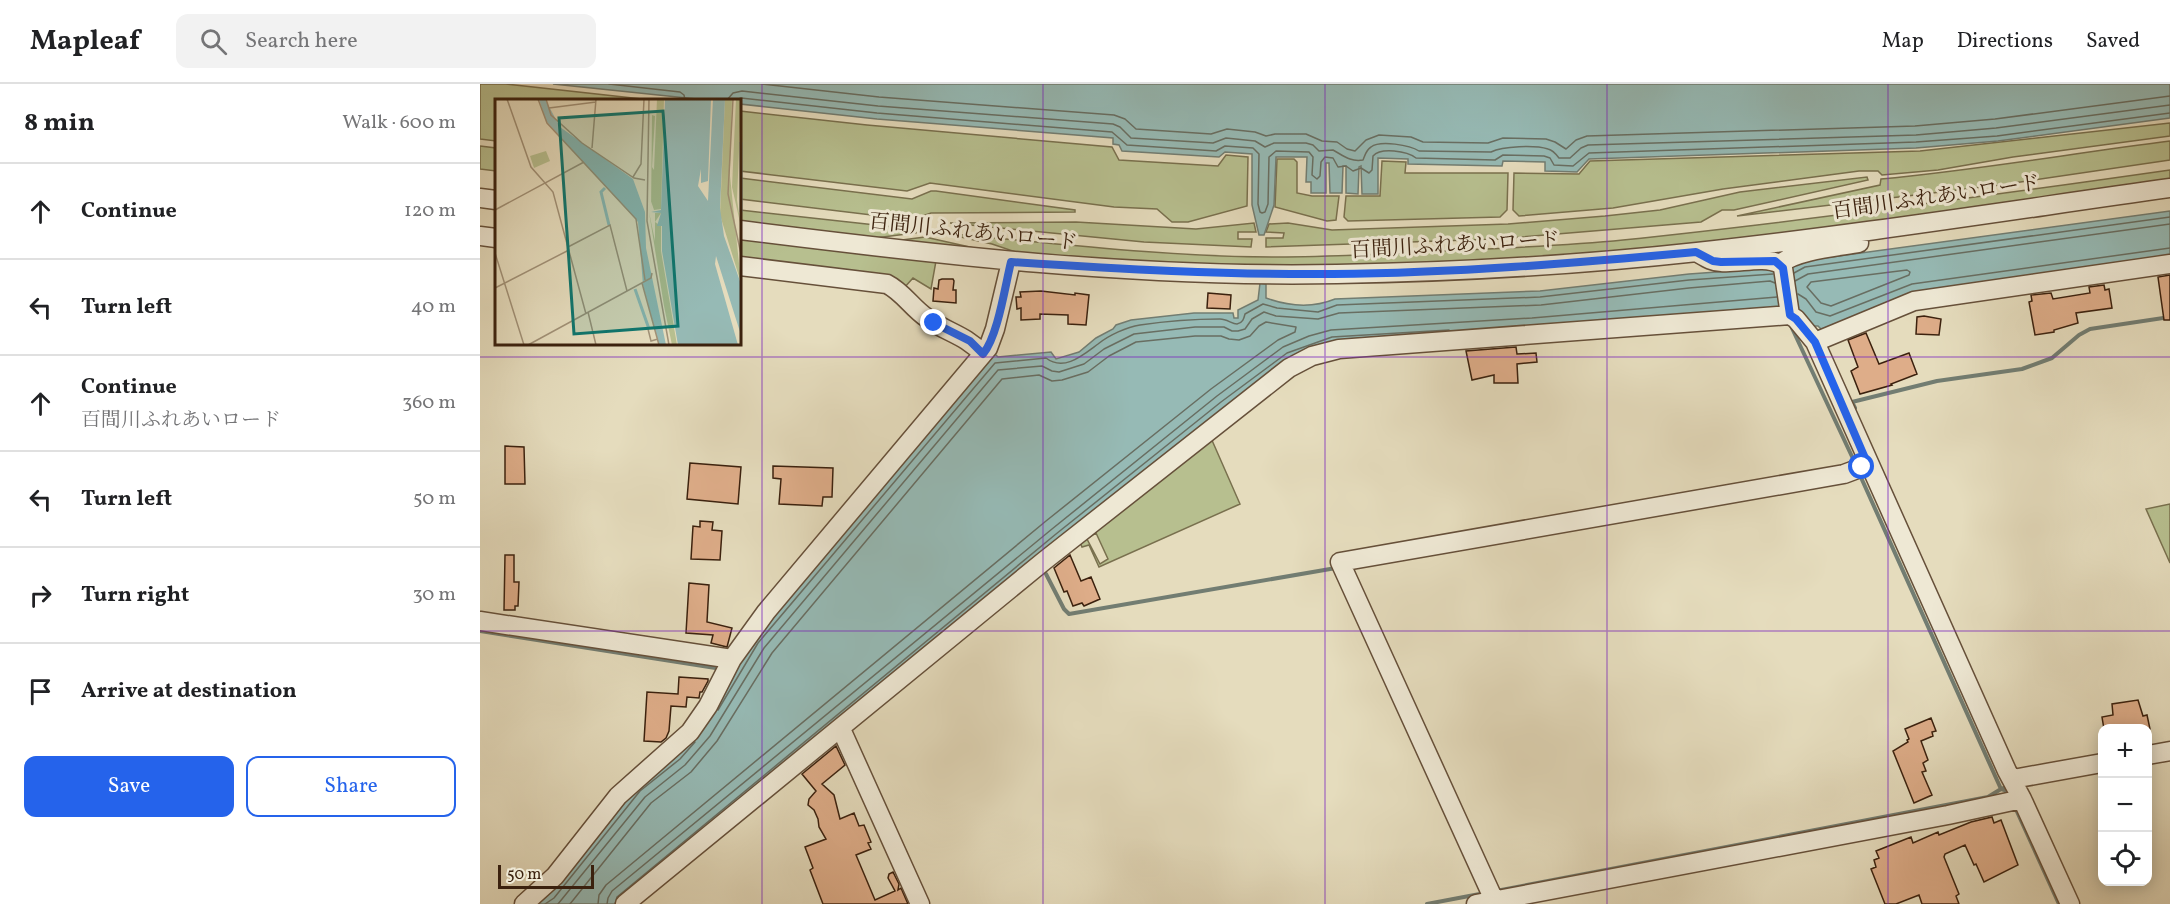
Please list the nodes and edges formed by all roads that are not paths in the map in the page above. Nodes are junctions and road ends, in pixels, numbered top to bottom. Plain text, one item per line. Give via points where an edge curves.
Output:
1 (2170, 188) edge
2 (480, 198) edge
3 (495, 200) edge
4 (1883, 228) junction
5 (741, 230) edge
6 (480, 236) edge
7 (495, 238) edge
8 (1696, 252) junction
9 (1011, 262) junction
10 (2170, 264) edge
11 (741, 266) edge
12 (1781, 266) junction
13 (1790, 313) junction
14 (1815, 342) junction
15 (983, 354) junction
16 (1860, 468) junction
17 (480, 621) edge
18 (732, 659) junction
19 (841, 729) junction
20 (2170, 751) edge
21 (2152, 754) edge
22 (2098, 765) edge
23 (2014, 792) junction
24 (1488, 897) edge
25 (1520, 900) edge
26 (524, 904) edge
27 (625, 904) edge
28 (921, 904) edge
29 (2070, 904) edge

1 - 4 street, 百間川ふれあいロード
2 - 3 street
4 - 8 street, 百間川ふれあいロード
4 - 12 street via 1866,241 1796,255
5 - 9 street, 百間川ふれあいロード
6 - 7 street
8 - 9 street, 百間川ふれあいロード via 1512,267 1335,274 1221,274
8 - 12 street via 1713,261 1770,261
9 - 15 street via 995,329
10 - 14 street via 1914,301
11 - 15 street via 887,284 925,317 970,341
12 - 13 street
13 - 14 street
13 - 19 street via 1339,349 1312,356 1289,368 1053,554
14 - 16 street
15 - 18 street via 766,612
16 - 23 street
16 - 24 street via 1340,562
17 - 18 street
18 - 26 street via 690,732 618,796 555,876
19 - 27 street
19 - 28 street
20 - 21 street
22 - 23 street
23 - 25 street via 1948,815
23 - 29 street
24 - 25 street

